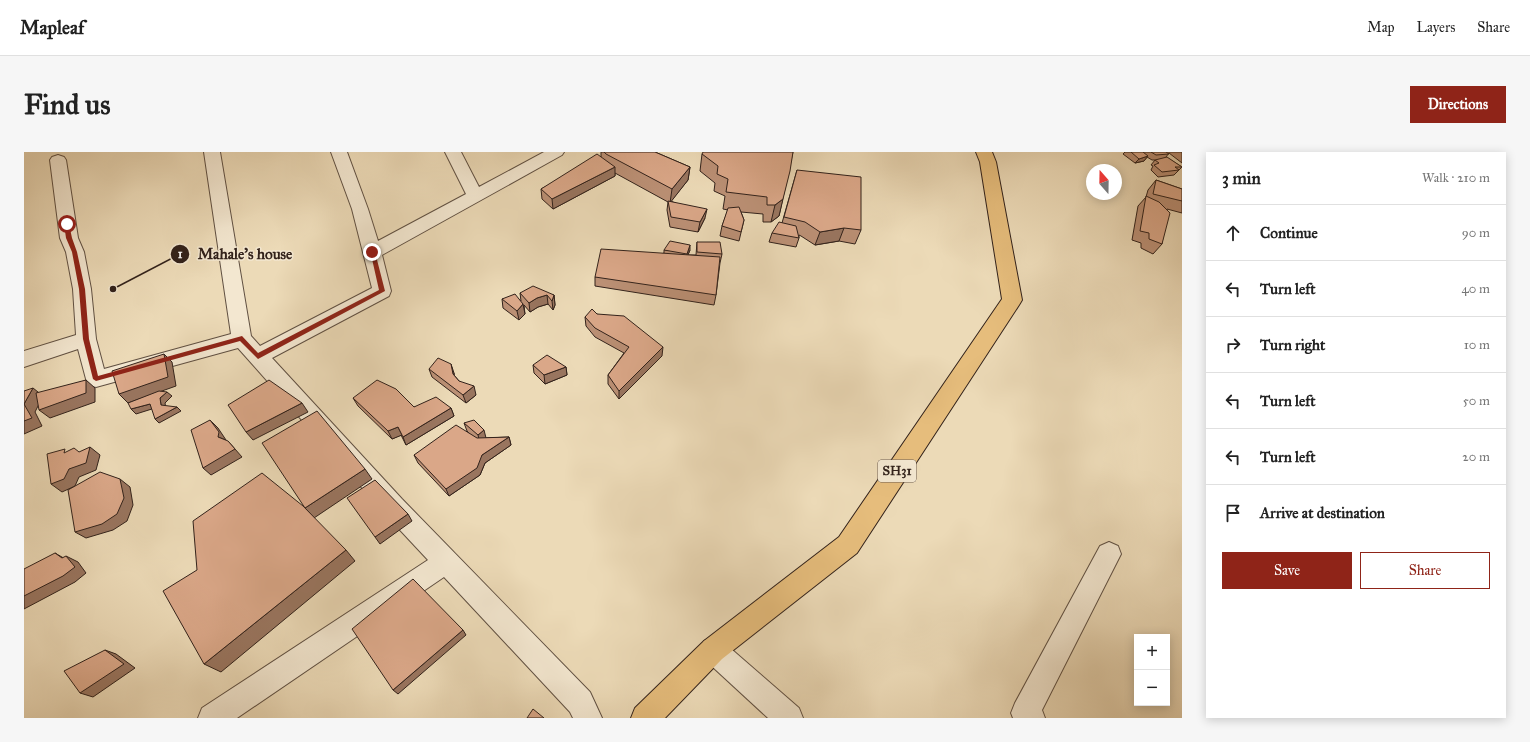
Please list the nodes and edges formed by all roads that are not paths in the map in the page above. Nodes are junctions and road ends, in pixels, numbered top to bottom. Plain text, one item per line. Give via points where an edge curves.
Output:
1 (212, 152) edge
2 (339, 152) edge
3 (453, 152) edge
4 (556, 152) edge
5 (984, 152) edge
6 (58, 160) dead end
7 (476, 196) junction
8 (372, 252) junction
9 (86, 339) junction
10 (242, 339) junction
11 (258, 356) junction
12 (24, 359) edge
13 (1109, 554) dead end
14 (446, 562) junction
15 (713, 650) junction
16 (212, 718) edge
17 (588, 718) edge
18 (645, 718) edge
19 (789, 718) edge
20 (1031, 718) edge

1 - 10 street
2 - 8 street via 360,209
3 - 7 street
4 - 7 street
5 - 15 main road, SH31 via 988,162 1012,300 848,545
6 - 9 street via 69,238 75,252 82,289
7 - 8 street
8 - 11 street via 382,291
9 - 10 street via 96,379
9 - 12 street
10 - 11 street
11 - 14 street
13 - 20 street via 1025,713
14 - 16 street
14 - 17 street via 580,702
15 - 18 main road, SH31
15 - 19 street

